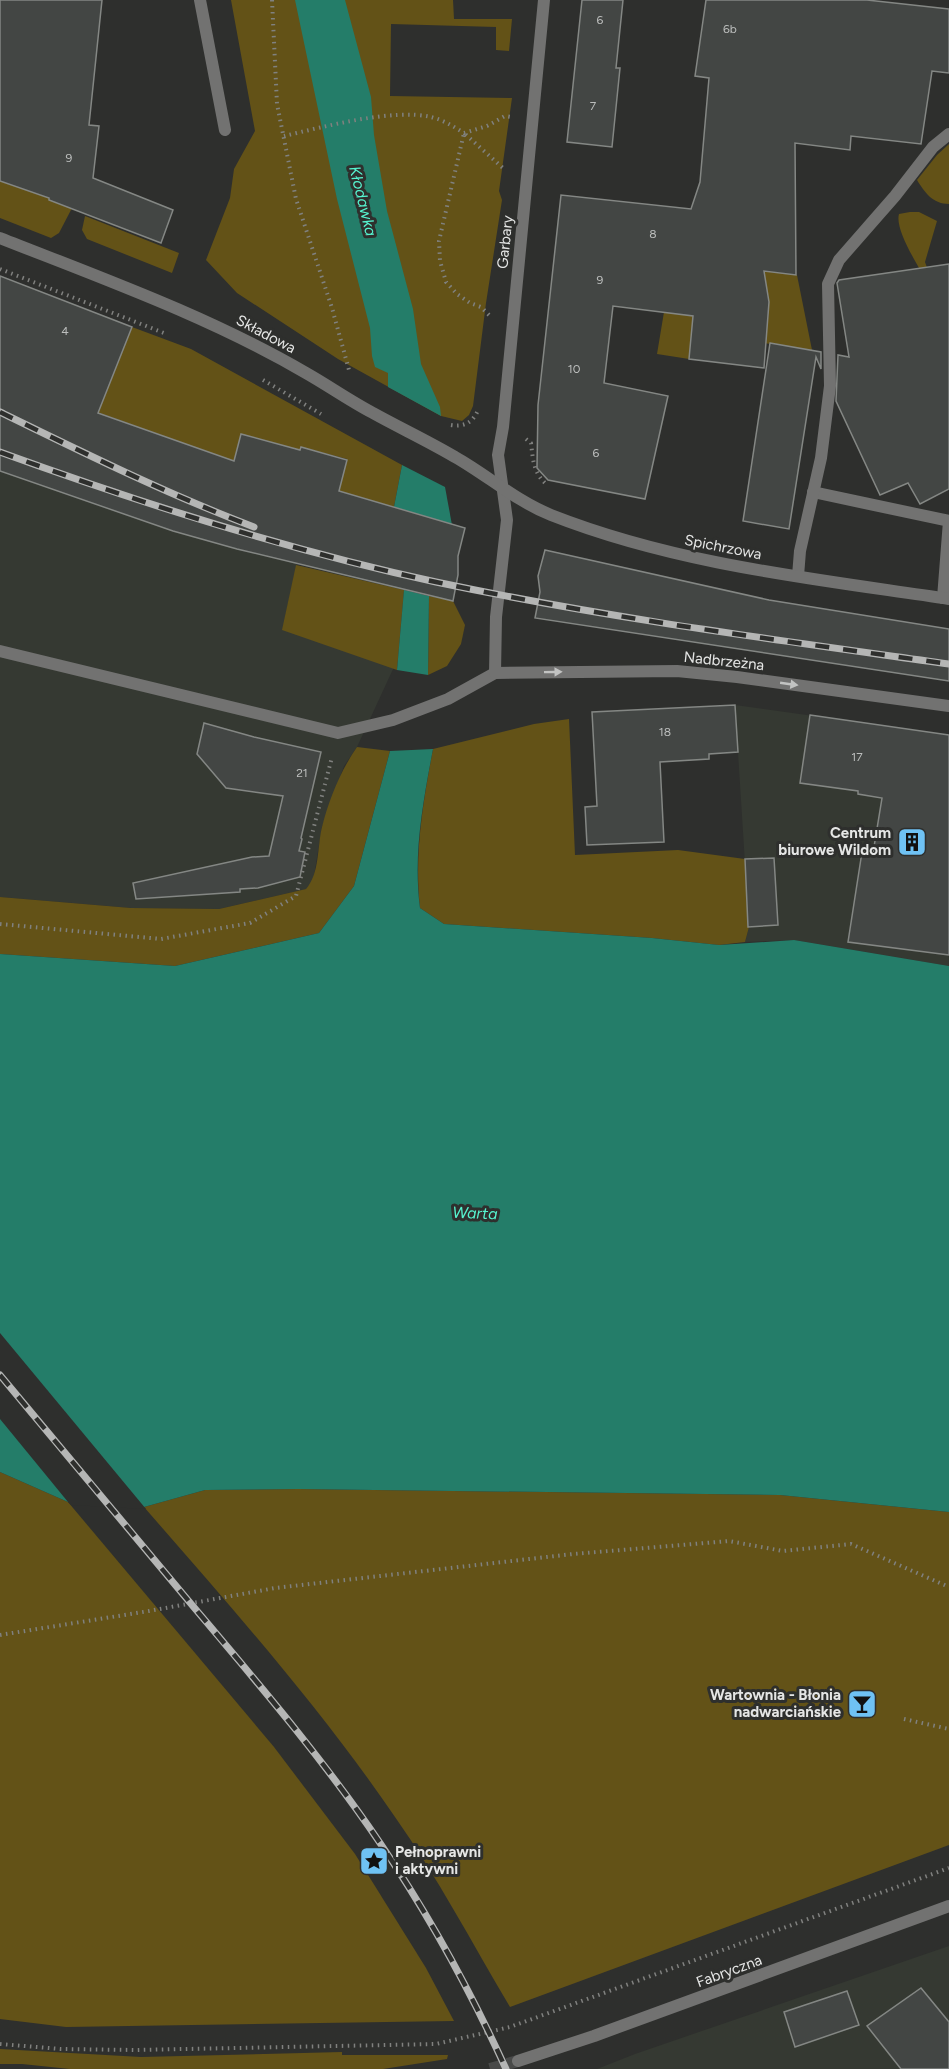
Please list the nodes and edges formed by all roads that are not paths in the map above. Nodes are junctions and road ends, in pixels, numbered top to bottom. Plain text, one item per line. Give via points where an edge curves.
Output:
1 (200, 0) edge
2 (544, 0) edge
3 (225, 130) dead end
4 (949, 134) edge
5 (0, 238) edge
6 (502, 487) junction
7 (813, 492) junction
8 (798, 576) junction
9 (946, 599) edge
10 (0, 651) edge
11 (495, 673) junction
12 (949, 706) edge
13 (949, 1906) edge
14 (518, 2061) tunnel mouth

1 - 3 street
2 - 6 street, Garbary via 498,455
4 - 7 street via 933,147 839,260 828,284 830,386
5 - 6 street, Składowa via 219,327 454,456
6 - 8 street, Spichrzowa via 545,513 619,539 657,550
6 - 11 street, Garbary via 507,520 496,617
7 - 8 street
7 - 9 street via 949,521
8 - 9 street, Spichrzowa
10 - 11 street via 338,733 393,720 448,699
11 -> 12 street, Nadbrzeżna via 677,671
13 - 14 street, Fabryczna

